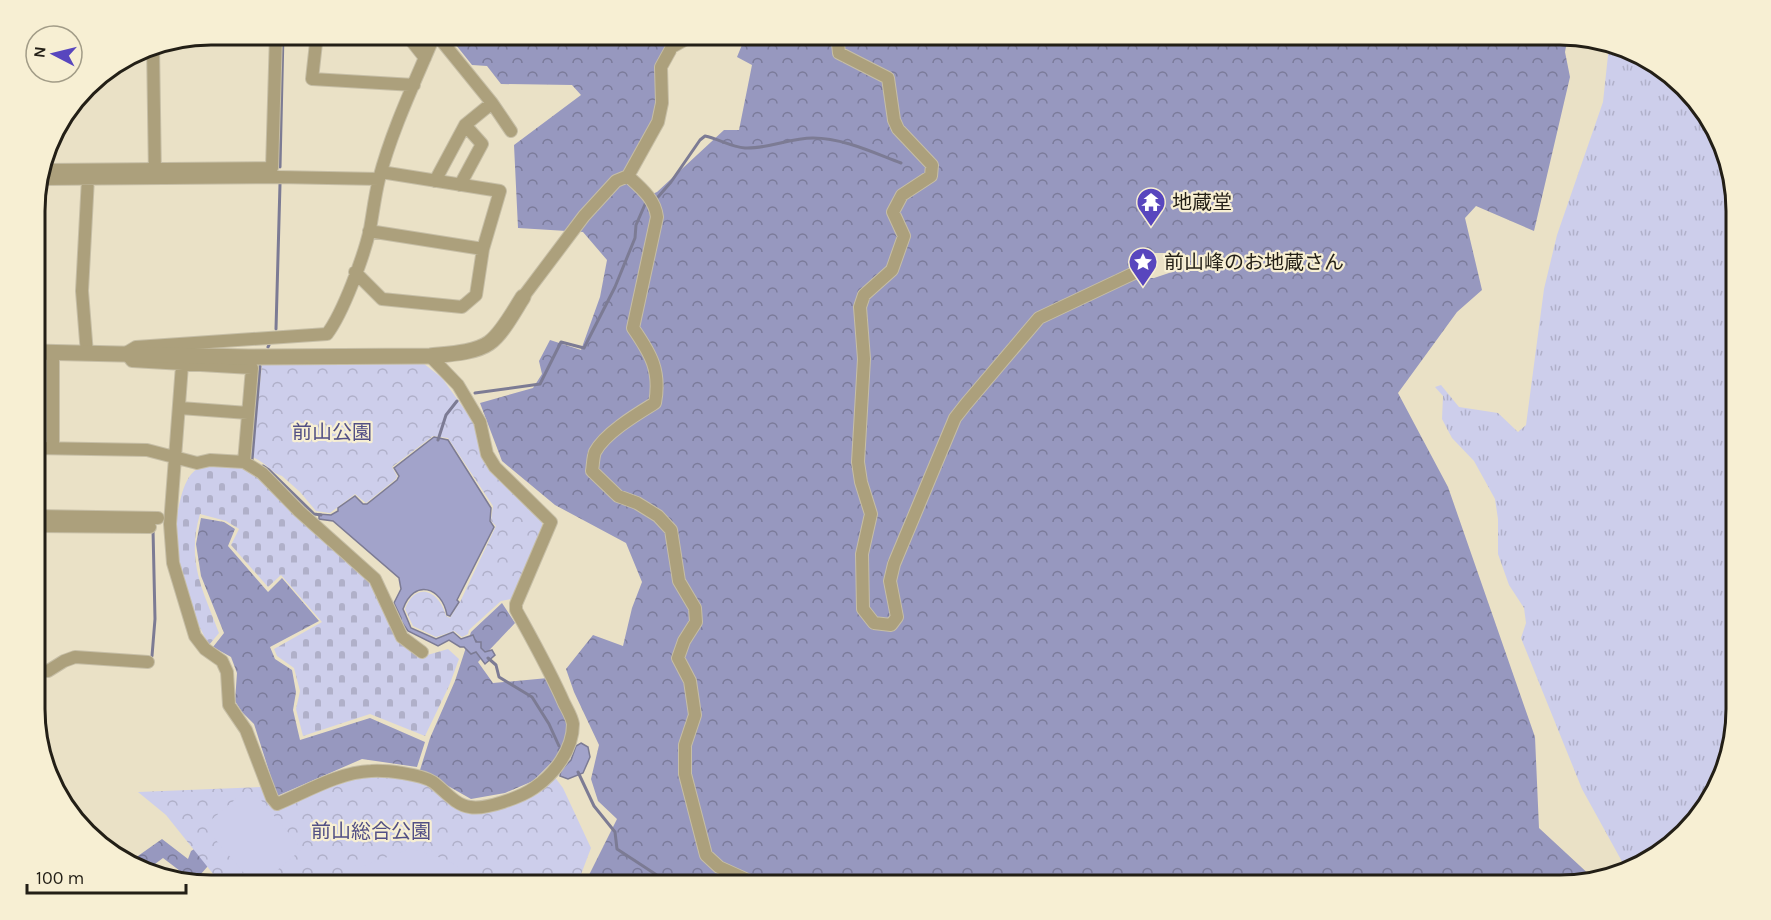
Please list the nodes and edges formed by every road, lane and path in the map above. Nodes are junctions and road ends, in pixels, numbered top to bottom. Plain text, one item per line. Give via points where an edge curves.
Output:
1 (276, 45) edge
2 (315, 45) edge
3 (415, 45) edge
4 (430, 45) edge
5 (444, 45) edge
6 (675, 45) edge
7 (838, 45) edge
8 (153, 56) edge
9 (425, 58) junction
10 (414, 85) junction
11 (492, 103) junction
12 (465, 124) junction
13 (512, 131) dead end
14 (50, 170) edge
15 (155, 174) junction
16 (380, 176) junction
17 (628, 176) junction
18 (88, 178) junction
19 (48, 179) edge
20 (435, 181) junction
21 (460, 185) junction
22 (369, 231) junction
23 (483, 249) junction
24 (1147, 267) dead end
25 (355, 272) junction
26 (523, 297) joint
27 (45, 352) edge
28 (53, 352) junction
29 (126, 352) junction
30 (87, 354) junction
31 (430, 356) junction
32 (182, 365) junction
33 (180, 408) junction
34 (248, 413) junction
35 (45, 448) edge
36 (53, 448) junction
37 (176, 457) junction
38 (244, 462) junction
39 (45, 517) edge
40 (45, 526) edge
41 (422, 652) dead end
42 (148, 662) dead end
43 (45, 671) edge
44 (737, 875) edge

1 - 15 street via 272,168
2 - 10 street via 312,79
3 - 9 street
4 - 9 street
5 - 11 street
6 - 17 street via 661,67 658,122
7 - 24 street via 839,53 888,78 898,129 932,165 932,176 902,195 893,212 904,236 891,270 864,296 860,307 864,359 858,462 871,514 862,554 862,609 874,623 891,625 897,617 890,581 894,564 955,418 1039,318
8 - 15 street
9 - 10 street
10 - 16 street
11 - 12 street
11 - 13 street
12 - 20 street
12 - 21 street via 483,144
14 - 15 street
15 - 16 street
15 - 18 street
16 - 20 street
16 - 22 street
17 - 26 street via 616,182 584,216
17 - 44 street via 646,192 657,212 633,328 651,354 658,385 655,403 631,417 595,452 592,471 618,496 658,516 671,530 679,581 695,608 696,622 678,658 690,681 695,715 685,745 685,774 706,855
18 - 19 street
18 - 30 street via 82,291
20 - 21 street
21 - 23 street via 500,191
22 - 23 street
22 - 25 street
23 - 25 street via 476,295 462,307 382,299
25 - 29 street via 337,322 327,334 136,347
26 - 31 street via 489,343
27 - 28 street
28 - 30 street
28 - 36 street
29 - 30 street
29 - 31 street via 248,357
29 - 32 street via 132,361
31 - 37 street via 458,385 480,422 487,454 495,467 551,522 516,610 573,722 568,750 558,765 538,786 516,798 467,807 420,776 371,770 324,783 277,804 246,730 229,705 227,672 222,661 205,650 195,636 173,563 170,524
32 - 33 street
32 - 34 street via 252,368
33 - 34 street
33 - 37 street
34 - 38 street
35 - 36 street
36 - 37 street via 147,450
37 - 38 street via 197,463
38 - 41 street via 262,473 299,512 375,579 402,637
39 - 40 street via 154,523
42 - 43 street via 75,657

